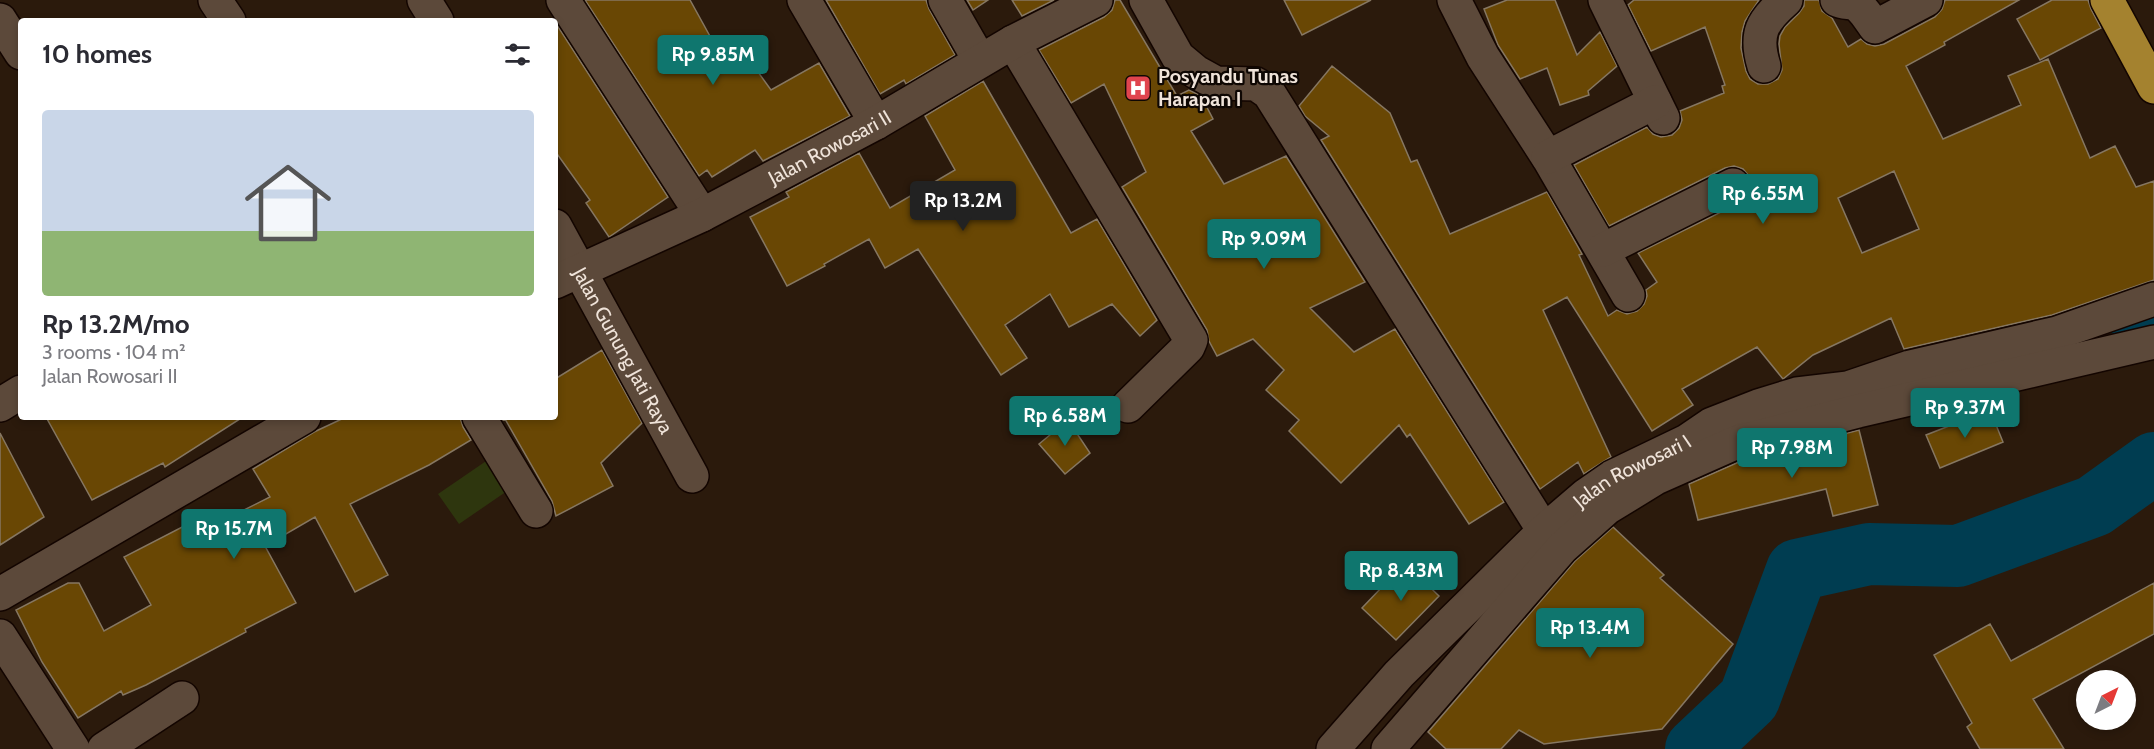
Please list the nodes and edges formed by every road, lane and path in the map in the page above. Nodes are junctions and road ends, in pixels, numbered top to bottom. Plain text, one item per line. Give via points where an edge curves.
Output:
1 (215, 0) edge
2 (424, 0) edge
3 (563, 0) edge
4 (804, 0) edge
5 (945, 0) edge
6 (1096, 0) edge
7 (1146, 0) edge
8 (1454, 0) edge
9 (1605, 0) edge
10 (1786, 0) edge
11 (1837, 0) edge
12 (1926, 0) edge
13 (2107, 0) edge
14 (227, 18) edge
15 (435, 18) edge
16 (0, 20) edge
17 (1013, 42) junction
18 (18, 48) edge
19 (980, 61) junction
20 (1764, 66) dead end
21 (2154, 87) edge
22 (876, 123) junction
23 (1548, 157) junction
24 (1733, 185) dead end
25 (702, 214) junction
26 (558, 238) edge
27 (1603, 250) junction
28 (568, 276) edge
29 (1628, 296) dead end
30 (2154, 299) edge
31 (2154, 342) edge
32 (18, 394) edge
33 (0, 405) edge
34 (1128, 406) dead end
35 (299, 420) edge
36 (481, 420) edge
37 (692, 476) dead end
38 (536, 511) dead end
39 (1544, 531) junction
40 (0, 594) edge
41 (0, 636) edge
42 (182, 698) dead end
43 (73, 749) edge
44 (104, 749) edge
45 (1333, 749) edge
46 (1388, 749) edge

1 - 14 street
2 - 15 street
3 - 25 street
4 - 22 street
5 - 19 street
6 - 17 street, Jalan Rowosari II
7 - 39 street via 1178,57 1196,72 1216,83 1256,84 1269,93
8 - 23 street via 1483,57
9 - 23 street via 1659,110
10 - 20 street via 1762,26 1759,50
11 - 12 street via 1853,3 1875,27
13 - 21 highway
16 - 18 street
17 - 19 street, Jalan Rowosari II
17 - 34 street via 1191,340
19 - 22 street, Jalan Rowosari II
22 - 25 street, Jalan Rowosari II
23 - 27 street
24 - 27 street
25 - 28 street, Jalan Rowosari II
26 - 28 street, Jalan Gunung Jati Raya
27 - 29 street
28 - 37 street, Jalan Gunung Jati Raya
30 - 39 street, Jalan Rowosari I via 2057,333 1910,367 1848,388 1797,394 1758,406 1712,424 1687,441 1612,477
31 - 46 street, Jalan Rowosari I via 1735,443 1656,478 1607,508 1562,548
32 - 33 street
35 - 40 street
36 - 38 street
39 - 45 street, Jalan Rowosari I via 1399,674
41 - 43 street
42 - 44 street

